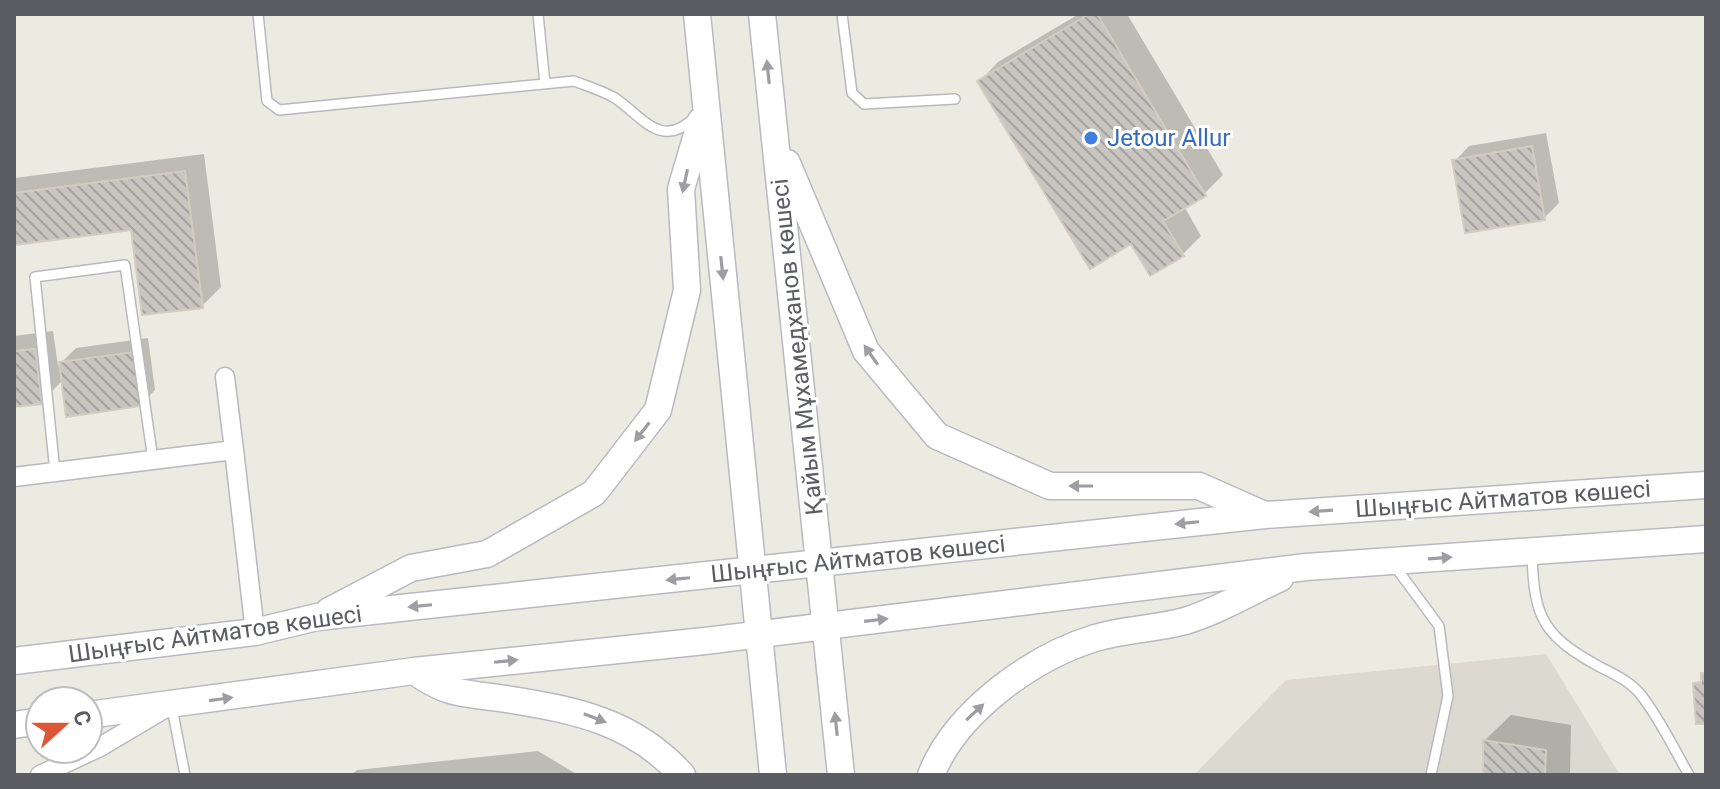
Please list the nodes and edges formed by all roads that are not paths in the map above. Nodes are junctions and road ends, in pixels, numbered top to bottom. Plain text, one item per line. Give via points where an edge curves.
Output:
1 (258, 14) edge
2 (538, 14) edge
3 (697, 14) edge
4 (762, 14) edge
5 (842, 14) edge
6 (545, 84) junction
7 (955, 99) dead end
8 (706, 106) junction
9 (774, 129) junction
10 (225, 377) dead end
11 (234, 450) junction
12 (153, 460) junction
13 (55, 472) junction
14 (14, 477) edge
15 (1706, 485) edge
16 (1265, 515) junction
17 (1706, 539) edge
18 (1531, 551) junction
19 (1392, 562) junction
20 (819, 563) junction
21 (1306, 567) junction
22 (754, 571) junction
23 (317, 617) junction
24 (825, 626) junction
25 (255, 632) junction
26 (760, 634) junction
27 (14, 661) edge
28 (414, 671) junction
29 (171, 705) junction
30 (104, 713) edge
31 (40, 775) edge
32 (185, 775) edge
33 (682, 775) edge
34 (773, 775) edge
35 (841, 775) edge
36 (931, 775) edge
37 (1431, 775) edge
38 (1689, 775) edge

1 - 6 lane via 267,101 279,110
2 - 6 lane
3 - 8 main road
9 -> 4 main road, Қайым Мұхамедханов көшесі
5 - 7 lane via 852,93 864,104
6 - 8 lane via 574,81 614,98 650,128 668,131 687,125
8 -> 22 main road
8 -> 23 main road via 681,189 687,290 658,410 651,420 594,493 487,554 411,568
16 -> 9 main road via 1199,486 1050,486 937,436 866,351
9 - 20 main road, Қайым Мұхамедханов көшесі
10 - 11 street
11 - 12 street
11 - 25 street
12 - 13 street
12 - 13 lane via 125,265 35,277
13 - 14 street
15 -> 16 main road, Шыңғыс Айтматов көшесі
16 -> 20 main road, Шыңғыс Айтматов көшесі
17 - 18 main road
19 -> 18 main road
18 - 38 lane via 1536,609 1549,632 1640,694
19 - 21 main road
19 - 37 lane via 1439,626 1448,696
20 - 22 main road, Шыңғыс Айтматов көшесі
20 - 24 main road, Қайым Мұхамедханов көшесі
24 -> 21 main road
36 -> 21 main road via 940,752 963,724 1013,677 1094,639 1187,620
22 -> 23 main road, Шыңғыс Айтматов көшесі
22 - 26 main road
23 - 25 main road, Шыңғыс Айтматов көшесі
24 - 26 main road
35 -> 24 main road, Қайым Мұхамедханов көшесі
25 - 27 main road, Шыңғыс Айтматов көшесі
28 -> 26 main road
26 - 34 main road
29 -> 28 main road
28 -> 33 main road via 442,691 582,713 634,733
29 - 30 main road
29 - 31 street
29 - 32 lane

